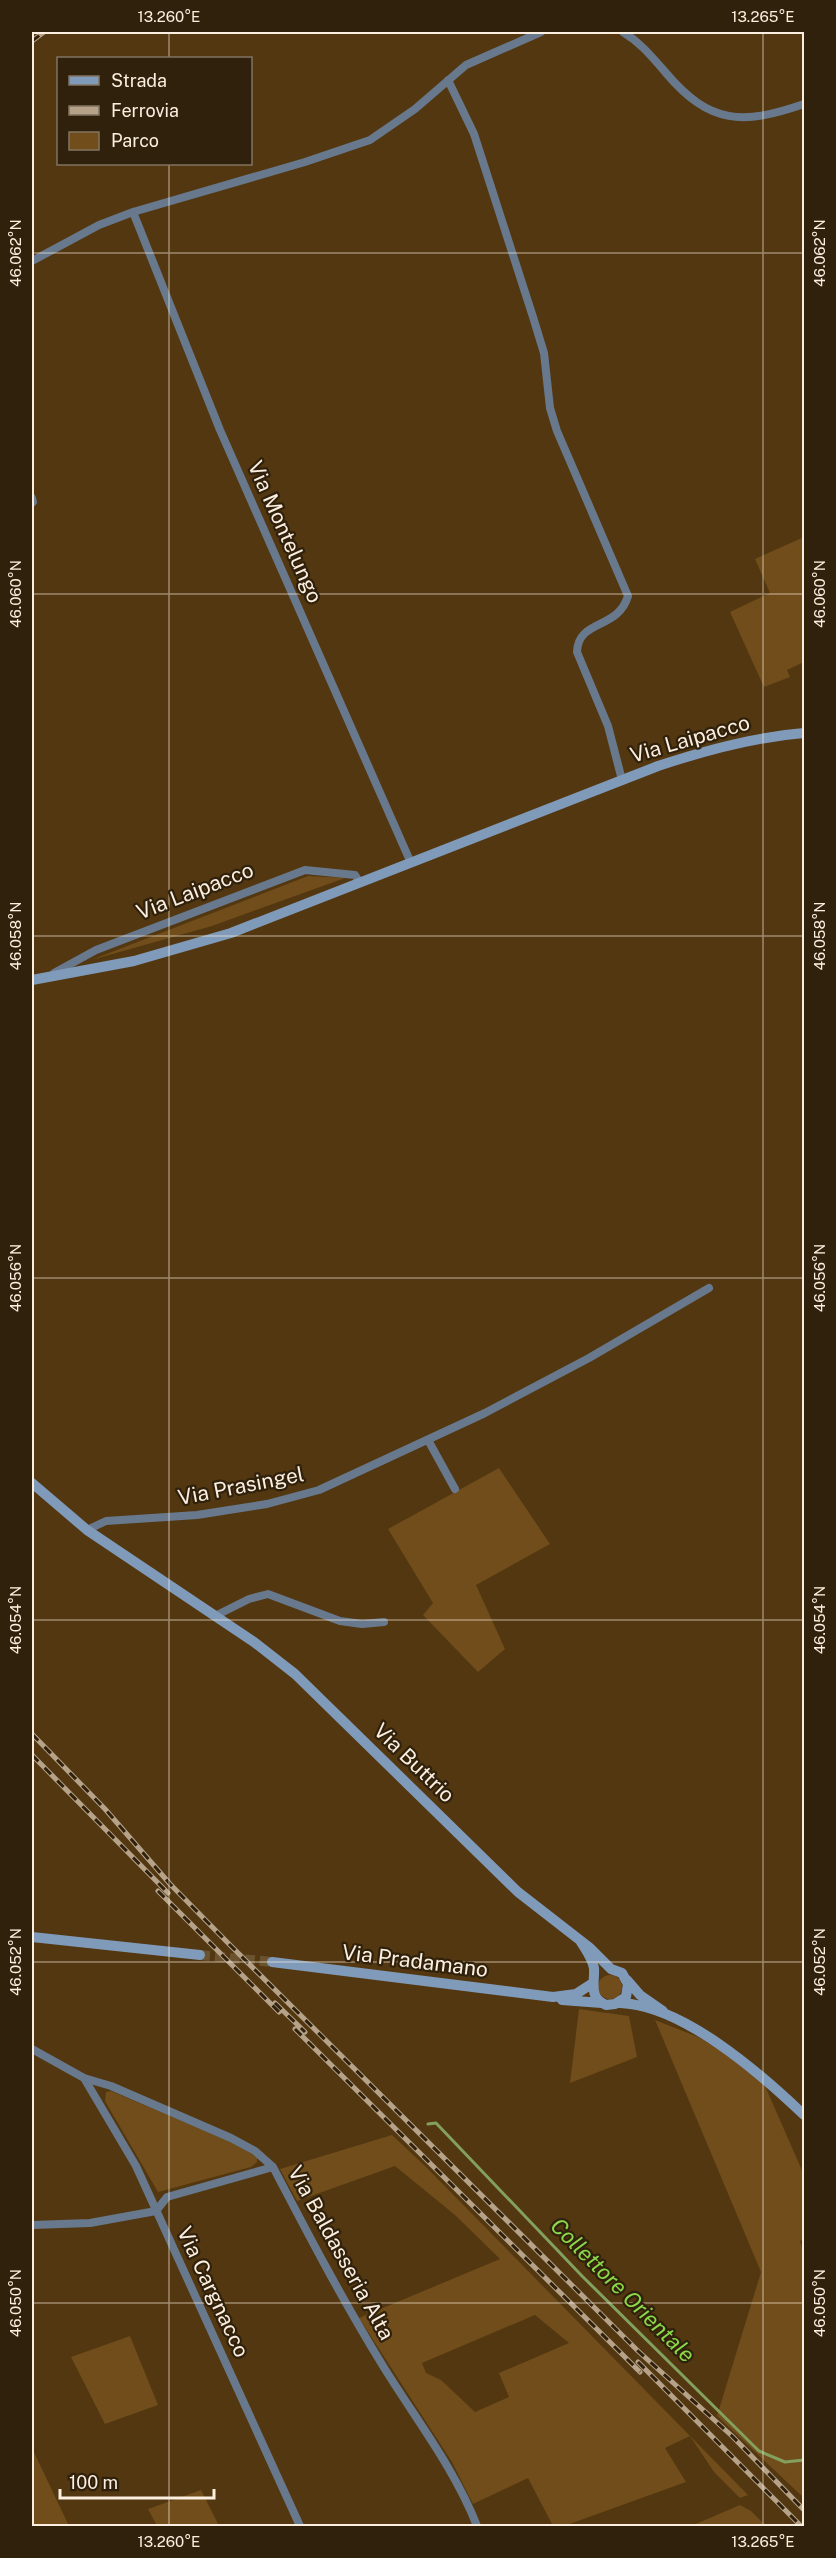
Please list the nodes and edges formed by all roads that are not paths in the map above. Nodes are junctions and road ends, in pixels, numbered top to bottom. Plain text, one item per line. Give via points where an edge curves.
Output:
1 (541, 32) edge
2 (623, 32) edge
3 (448, 80) junction
4 (804, 104) edge
5 (133, 212) junction
6 (32, 261) edge
7 (804, 733) edge
8 (622, 780) junction
9 (411, 863) junction
10 (360, 884) junction
11 (46, 978) junction
12 (32, 980) edge
13 (709, 1288) dead end
14 (428, 1440) junction
15 (32, 1483) edge
16 (455, 1489) dead end
17 (87, 1530) junction
18 (215, 1616) junction
19 (384, 1622) dead end
20 (32, 1937) edge
21 (581, 1942) junction
22 (200, 1955) tunnel mouth
23 (272, 1962) tunnel mouth
24 (611, 1969) junction
25 (627, 1980) junction
26 (593, 1982) junction
27 (553, 1997) junction
28 (620, 2002) junction
29 (602, 2003) junction
30 (668, 2015) junction
31 (32, 2049) edge
32 (84, 2078) junction
33 (804, 2115) edge
34 (273, 2167) junction
35 (156, 2211) junction
36 (32, 2225) edge
37 (300, 2526) edge
38 (477, 2526) edge

1 - 3 street via 465,65
2 - 4 street via 643,45 684,93 705,110 740,119
3 - 5 street via 370,140
3 - 8 street, Via Laipacco via 474,134 533,317 544,353 550,408 557,431 628,596 615,617 577,640 577,652 600,705
5 - 6 street via 99,225
5 - 9 street, Via Montelungo via 220,430
7 - 8 street, Via Laipacco via 706,750
8 - 9 street, Via Laipacco
9 - 10 street, Via Laipacco
10 - 11 street, Via Laipacco via 176,950
10 - 11 street, Via Laipacco via 355,875 305,870 96,950
11 - 12 street, Via Laipacco
13 - 14 street, Via Prasingel via 589,1358
14 - 16 street
14 - 17 street, Via Prasingel via 349,1478 298,1496 197,1515 106,1521
15 - 17 street, Via Buttrio
17 - 18 street, Via Buttrio
18 - 19 street via 267,1594 340,1621
18 - 21 street, Via Buttrio via 295,1674 518,1892
20 - 22 street
21 - 24 street, Via Buttrio
21 - 26 street, Via Buttrio via 592,1962
23 - 27 street, Via Pradamano
24 - 25 street, Via Buttrio
24 - 26 street via 601,1972
25 - 28 street via 628,1993
25 - 30 street, Via Buttrio
26 - 27 street, Via Pradamano via 576,1994
26 - 29 street, Via Buttrio via 593,1992
27 - 29 street, Via Pradamano
28 - 29 street, Via Buttrio
28 - 30 street, Via Buttrio
30 - 33 street, Via Buttrio via 741,2058
31 - 32 street, Via Baldasseria Alta
32 - 34 street, Via Baldasseria Alta via 231,2138
32 - 35 street, Via Cargnacco via 136,2166
34 - 35 street via 166,2197
34 - 38 street, Via Baldasseria Alta via 340,2296 448,2469
35 - 36 street via 90,2223
35 - 37 street, Via Cargnacco

